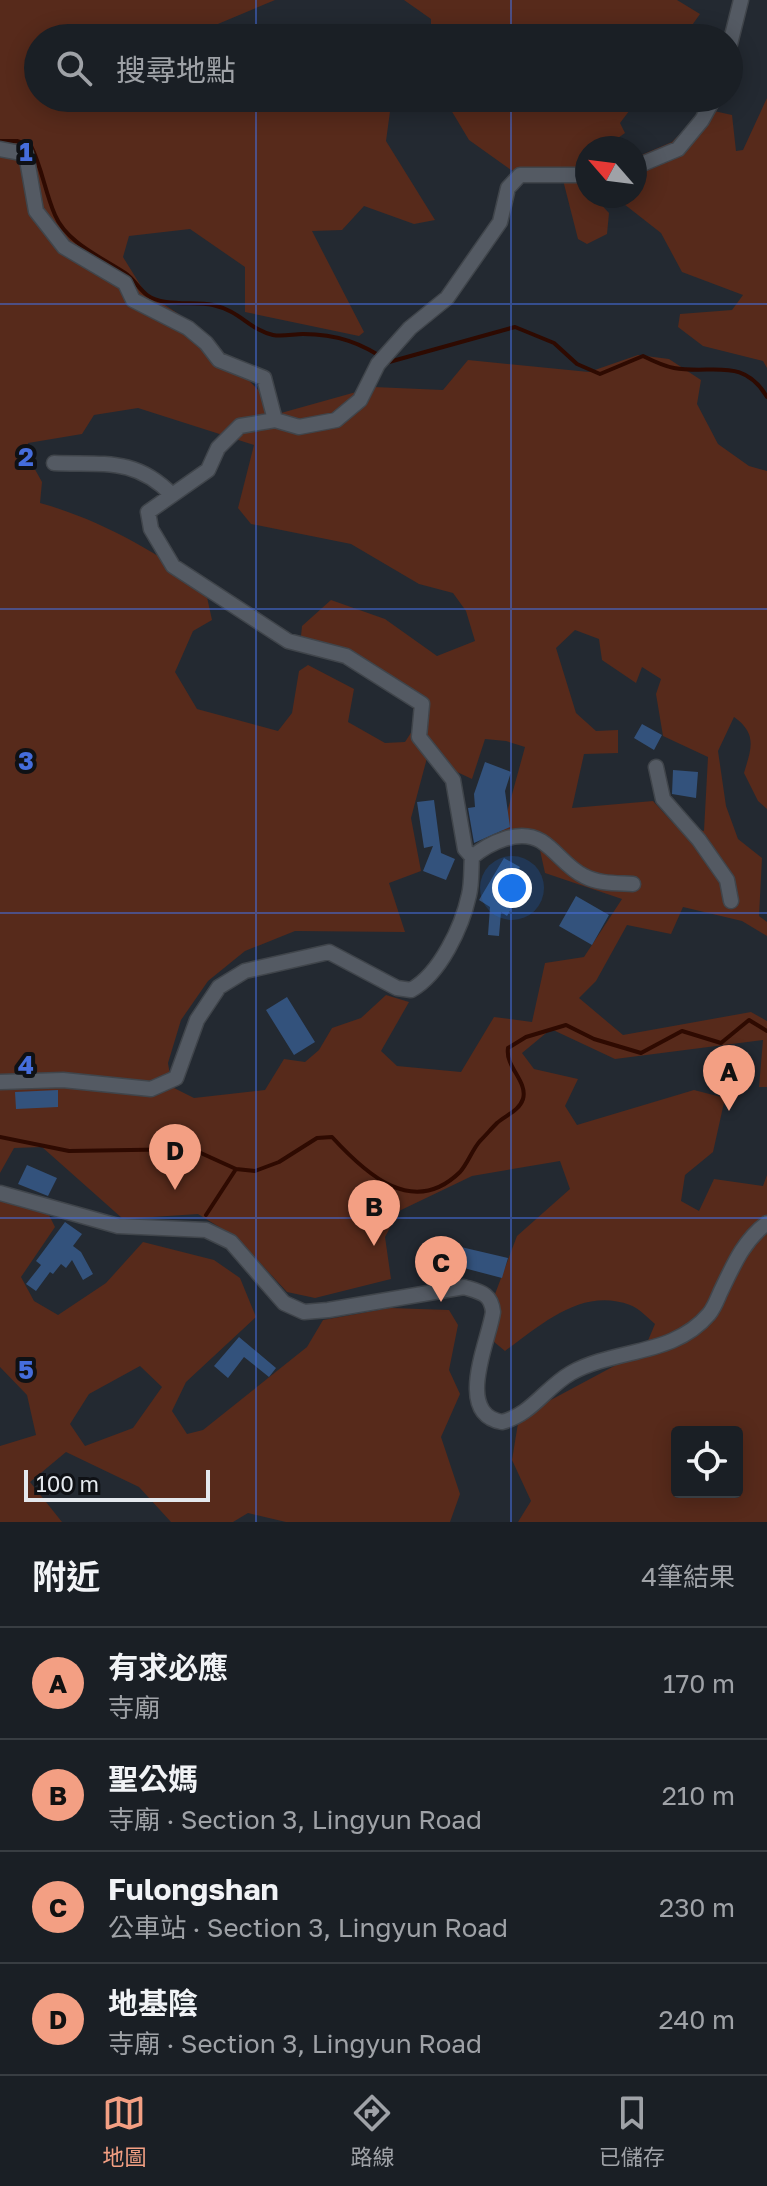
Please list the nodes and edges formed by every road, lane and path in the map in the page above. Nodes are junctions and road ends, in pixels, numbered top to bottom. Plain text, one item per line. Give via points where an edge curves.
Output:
1 (741, 0) edge
2 (735, 24) edge
3 (706, 112) edge
4 (0, 149) edge
5 (647, 162) edge
6 (575, 175) edge
7 (275, 420) junction
8 (54, 463) dead end
9 (172, 495) junction
10 (656, 767) dead end
11 (472, 857) junction
12 (633, 884) dead end
13 (731, 901) dead end
14 (1, 1083) edge
15 (0, 1193) edge
16 (767, 1223) edge

1 - 2 street
3 - 5 street via 678,149
4 - 7 street via 26,154 36,211 64,247 125,283 133,300 188,328 219,360 264,378
6 - 7 street via 520,175 508,188 500,222 447,298 410,328 378,364 360,400 336,420 299,427
7 - 9 street via 240,426 218,448 208,470
8 - 9 street via 125,465 155,478
9 - 11 street via 148,512 151,529 173,566 288,641 346,656 422,704 419,737 453,780 465,849
10 - 13 street via 663,799 727,880
11 - 12 street via 488,844 528,836 584,876
11 - 14 street via 463,917 435,972 411,990 397,988 329,952 245,971 219,987 197,1020 176,1078 151,1089 63,1080
15 - 16 street via 118,1226 206,1230 231,1242 284,1303 304,1312 464,1287 484,1293 493,1312 475,1382 477,1397 485,1414 502,1422 592,1363 665,1345 692,1332 711,1312 750,1235

